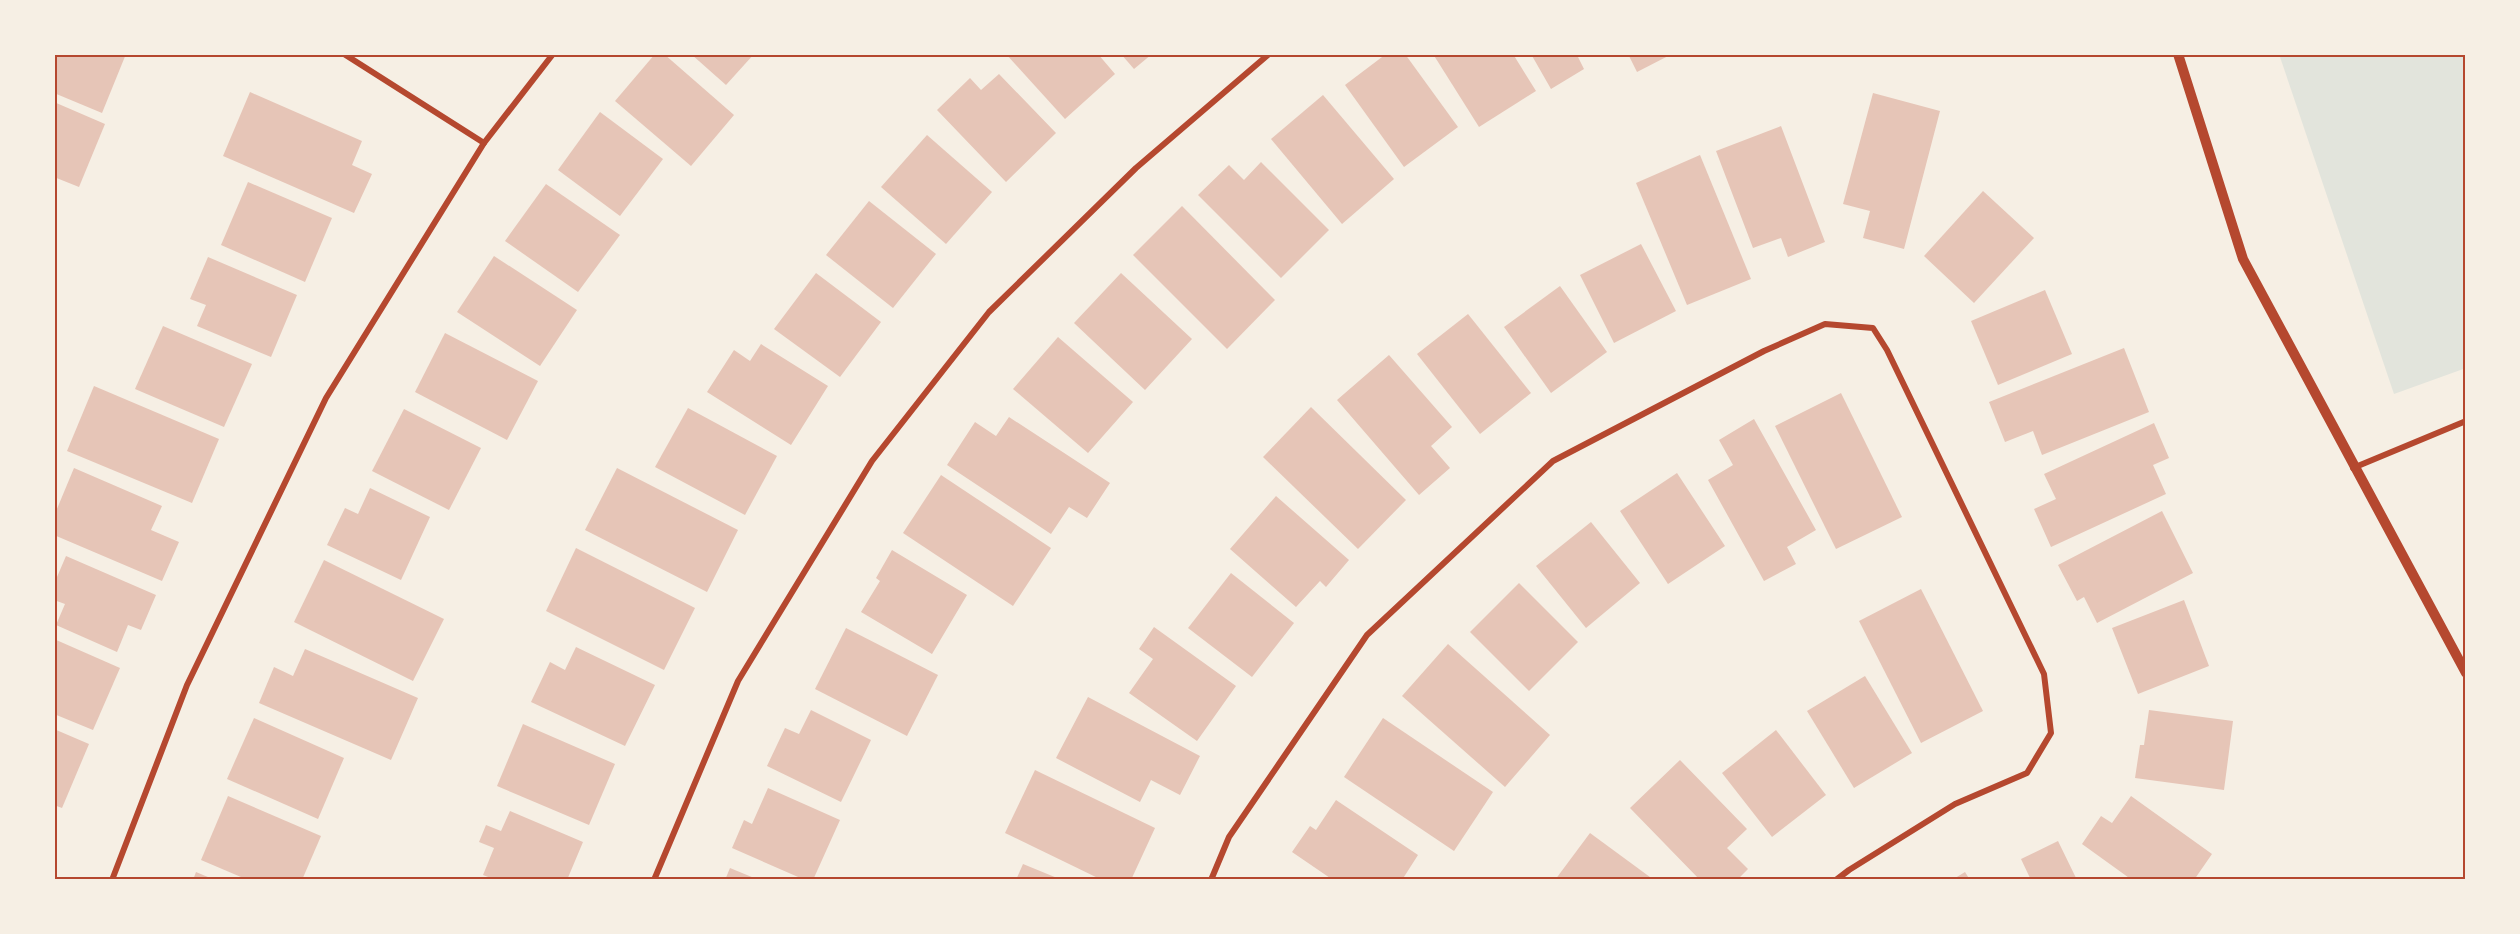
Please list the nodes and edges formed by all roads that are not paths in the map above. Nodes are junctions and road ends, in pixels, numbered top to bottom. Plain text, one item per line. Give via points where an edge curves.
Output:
1 (344, 54) edge
2 (553, 54) edge
3 (1269, 54) edge
4 (2178, 54) edge
5 (484, 143) junction
6 (2466, 421) edge
7 (2354, 468) junction
8 (2466, 673) edge
9 (112, 880) edge
10 (654, 880) edge
11 (1211, 880) edge
12 (1836, 880) edge

1 - 5 street
2 - 5 street
3 - 10 street via 1136,168 988,312 872,461 738,681
4 - 7 street via 2243,259
5 - 9 street via 326,398 187,686
6 - 7 street
7 - 8 street
11 - 12 street via 1229,837 1367,635 1553,461 1764,351 1825,324 1873,328 1887,350 2044,674 2051,733 2027,773 1955,804

